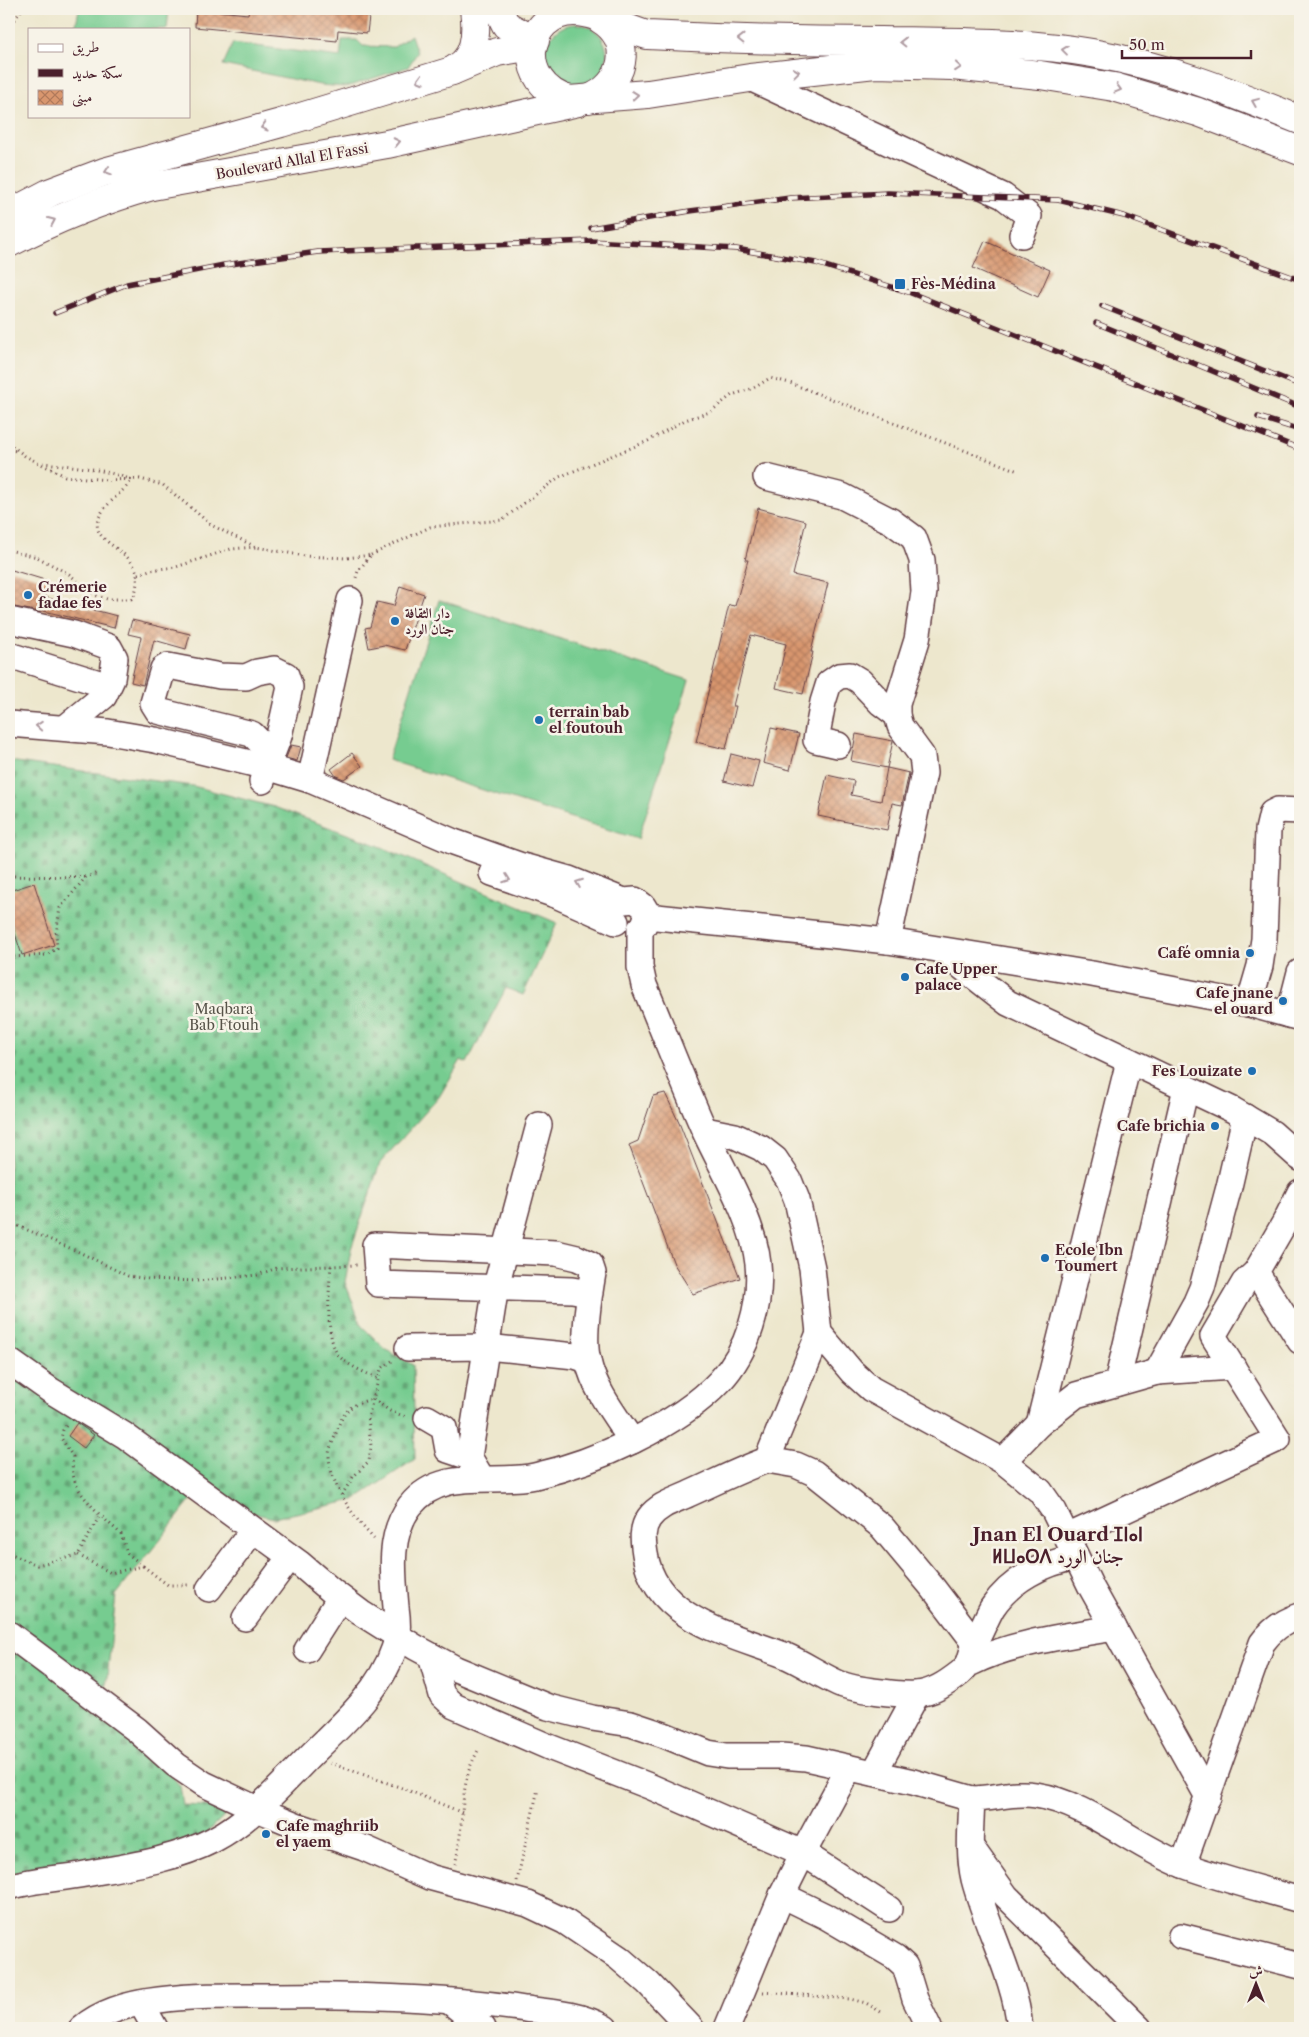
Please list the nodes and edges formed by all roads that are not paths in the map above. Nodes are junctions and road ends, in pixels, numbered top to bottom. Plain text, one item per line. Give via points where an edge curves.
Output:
1 (474, 9) edge
2 (498, 9) edge
3 (590, 12) edge
4 (534, 44) junction
5 (452, 71) junction
6 (750, 78) junction
7 (584, 100) junction
8 (1300, 120) edge
9 (1300, 151) edge
10 (9, 214) edge
11 (1022, 235) dead end
12 (9, 243) edge
13 (766, 477) dead end
14 (350, 600) road end
15 (9, 620) edge
16 (9, 656) edge
17 (106, 692) junction
18 (897, 715) junction
19 (9, 724) edge
20 (65, 728) junction
21 (107, 740) junction
22 (9, 741) edge
23 (838, 745) dead end
24 (267, 767) junction
25 (310, 780) junction
26 (1300, 811) edge
27 (629, 919) junction
28 (888, 941) junction
29 (941, 950) junction
30 (1300, 972) edge
31 (1249, 1004) junction
32 (1295, 1016) edge
33 (1129, 1060) junction
34 (1186, 1088) junction
35 (1245, 1117) junction
36 (539, 1125) dead end
37 (705, 1130) junction
38 (1300, 1158) edge
39 (1300, 1192) edge
40 (505, 1251) junction
41 (1256, 1272) junction
42 (496, 1286) junction
43 (590, 1293) junction
44 (1184, 1324) junction
45 (819, 1333) junction
46 (1213, 1336) junction
47 (1300, 1341) edge
48 (487, 1347) junction
49 (408, 1348) road end
50 (588, 1360) junction
51 (9, 1361) edge
52 (1232, 1367) junction
53 (1157, 1372) junction
54 (1117, 1383) junction
55 (426, 1418) road end
56 (1039, 1424) junction
57 (632, 1441) junction
58 (469, 1457) junction
59 (767, 1460) junction
60 (1003, 1461) junction
61 (483, 1479) junction
62 (253, 1530) junction
63 (1072, 1547) junction
64 (290, 1557) junction
65 (209, 1589) road end
66 (340, 1598) junction
67 (1300, 1616) edge
68 (245, 1618) dead end
69 (1114, 1628) junction
70 (9, 1634) edge
71 (398, 1635) junction
72 (307, 1650) dead end
73 (972, 1653) junction
74 (431, 1656) junction
75 (916, 1694) junction
76 (849, 1768) junction
77 (874, 1773) junction
78 (1208, 1797) junction
79 (972, 1800) junction
80 (257, 1809) junction
81 (970, 1845) junction
82 (803, 1853) junction
83 (1183, 1865) junction
84 (9, 1887) edge
85 (782, 1895) junction
86 (1300, 1900) edge
87 (889, 1909) dead end
88 (1181, 1936) dead end
89 (1300, 1966) edge
90 (449, 2000) junction
91 (141, 2003) junction
92 (82, 2028) edge
93 (155, 2028) edge
94 (483, 2028) edge
95 (605, 2028) edge
96 (691, 2028) edge
97 (727, 2028) edge
98 (929, 2028) edge
99 (1020, 2028) edge
100 (1139, 2028) edge

1 - 5 main road via 471,51 465,61
2 - 4 main road via 506,25
3 - 4 main road via 573,12 549,21 540,30
3 - 7 main road via 613,31 622,54 616,78 608,88 598,96
8 -> 3 main road via 1185,75 1092,53 948,42 647,35
4 - 5 main road via 497,52
4 - 7 main road via 534,70 547,90 569,100
5 -> 10 main road via 104,172 51,192
7 -> 6 main road
6 -> 9 main road via 875,64 952,66 1040,75 1114,87 1189,109
6 - 11 street via 1003,196 1029,216
12 -> 7 main road, Boulevard Allal El Fassi via 77,210 152,186 387,144
13 - 18 street via 842,496 891,521 914,538 922,560 924,592 917,640 897,704
14 - 25 street
15 - 17 street via 74,634 109,647 115,658
16 - 17 street via 96,682
17 - 20 street
18 - 23 street via 860,681 850,675 839,676 829,682 816,740
18 - 28 street via 900,726 922,756 924,774
20 -> 19 street
20 - 21 street
21 - 22 street
21 - 24 street via 205,766
24 - 24 street via 252,734 158,711 153,703 163,669 168,666 220,676 246,677 274,669 286,674 290,687
24 - 25 street
24 -> 27 street via 313,797 448,856
27 -> 25 street via 570,879 454,842
26 - 31 street via 1278,810 1272,813 1268,830 1263,947
27 - 28 street
27 - 37 street via 644,985
28 - 29 street
29 - 31 street
29 - 33 street via 1008,1003
30 - 32 street
31 - 32 street
33 - 34 street
33 - 56 street
34 - 35 street
34 - 54 street
35 - 38 street via 1272,1133
35 - 44 street via 1204,1281
36 - 40 street
37 - 45 street via 735,1136 761,1148 776,1159 789,1180 797,1200 812,1268
37 - 57 street via 754,1242 758,1265 757,1302 744,1342 721,1380 689,1407
39 - 41 street
40 - 42 street
40 - 42 street via 375,1245 378,1284
40 - 43 street via 556,1253 590,1264 593,1273
41 - 46 street via 1244,1283
41 - 47 street
42 - 43 street
42 - 48 street
43 - 50 street
44 - 46 street
44 - 53 street
45 - 59 street
45 - 60 street via 871,1389
46 - 52 street
48 - 49 street
48 - 50 street
48 - 58 street
50 - 57 street via 602,1394
51 - 62 street via 124,1435
52 - 53 street
52 - 63 street via 1278,1439
53 - 54 street
54 - 56 street via 1076,1396
55 - 58 street via 444,1428 448,1450
56 - 60 street
57 - 61 street via 587,1460 534,1476
58 - 61 street
59 - 73 street via 796,1465 814,1473 882,1527 933,1588
59 - 75 street via 664,1505 650,1517 643,1530 645,1557 659,1590 672,1604 702,1624 786,1656 838,1683 859,1689
60 - 63 street via 1040,1491
61 - 71 street via 444,1482 425,1492 404,1516 393,1553 392,1571
62 - 64 street
62 - 65 street
63 - 69 street
63 - 73 street via 1006,1591 992,1608
64 - 66 street
64 - 68 street
66 - 71 street
66 - 72 street
67 - 78 street via 1275,1628 1262,1643
69 - 73 street via 1003,1651
69 - 78 street
70 - 80 street via 136,1730 183,1771 218,1792
71 - 74 street
71 - 80 street via 392,1656 373,1687 340,1726
73 - 75 street via 962,1671 937,1689
74 - 76 street via 548,1707 631,1724 708,1753 795,1756
74 - 82 street via 442,1694 454,1706
75 - 77 street
76 - 77 street
76 - 82 street
77 - 79 street
78 - 83 street
79 - 81 street
79 - 83 street via 1013,1794 1055,1799
80 - 84 street via 214,1839 176,1854
80 - 96 street via 364,1848 409,1870 528,1904 564,1920 619,1958
81 - 99 street via 974,1879 1010,1985
81 - 100 street via 1006,1896
82 - 85 street
82 - 87 street
83 - 86 street
85 - 97 street
85 - 98 street via 825,1916 905,1966 915,1999
88 - 89 street
90 - 91 street via 310,1995 183,1998
90 - 94 street
90 - 95 street via 568,2015
91 - 92 street via 113,2011
91 - 93 street

